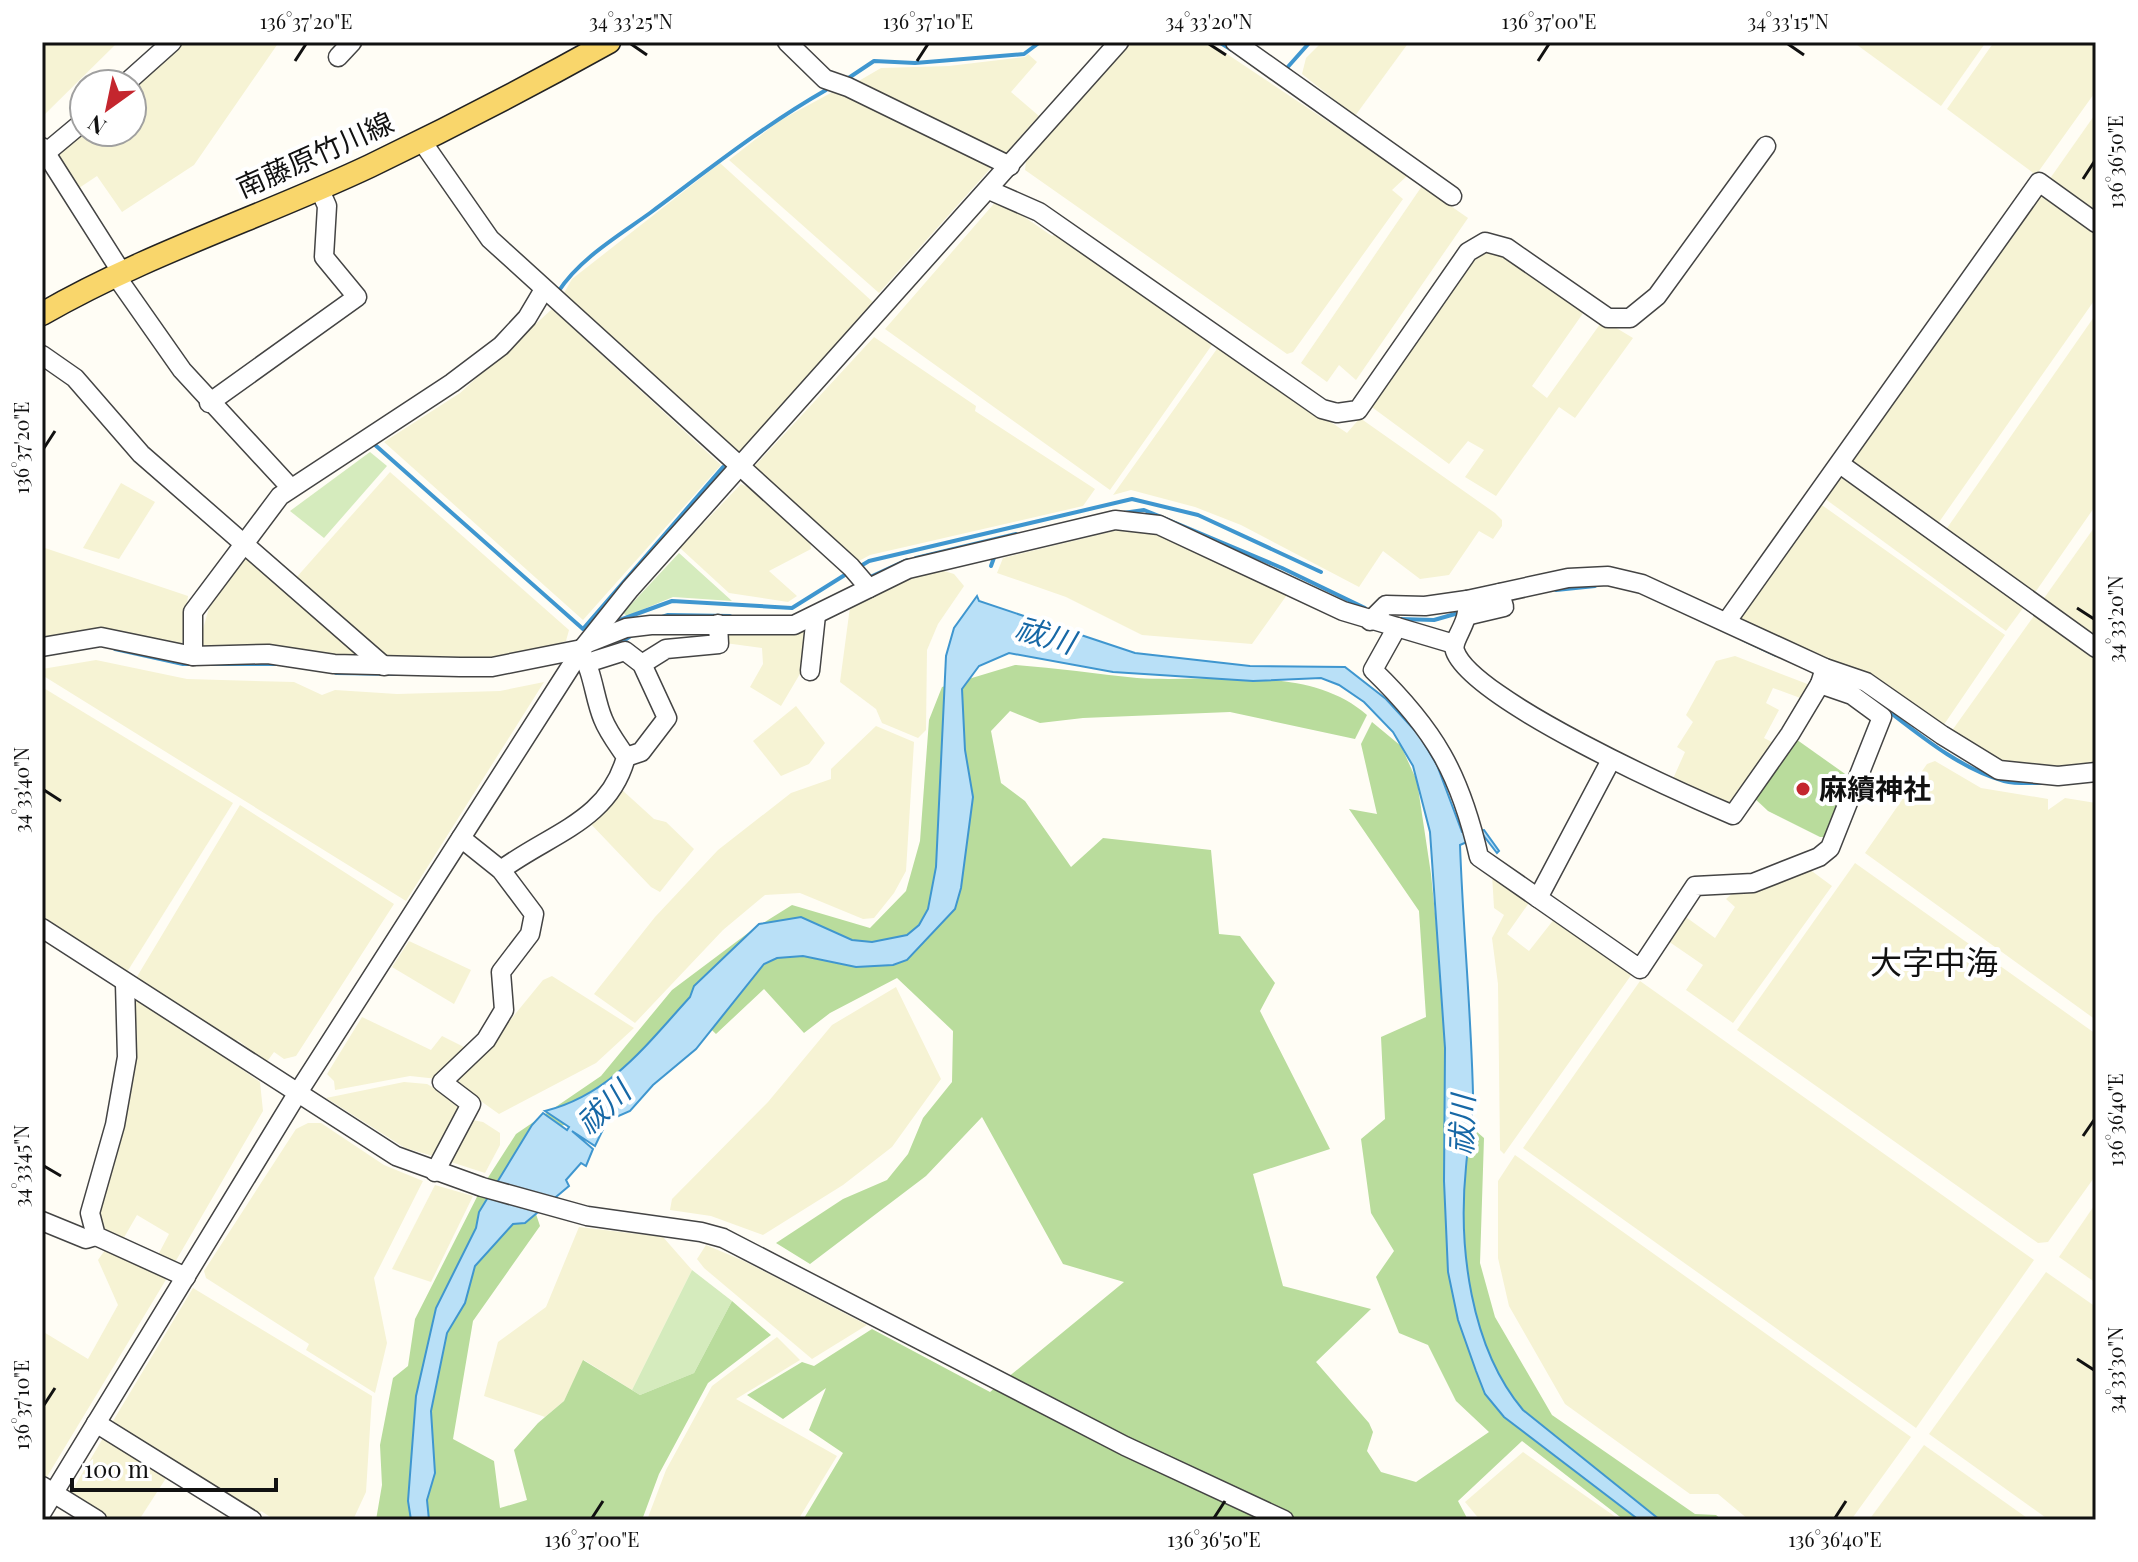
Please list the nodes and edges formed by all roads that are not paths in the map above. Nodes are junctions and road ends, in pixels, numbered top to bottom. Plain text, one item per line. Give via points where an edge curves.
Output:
1 (172, 42) edge
2 (352, 42) edge
3 (609, 42) edge
4 (787, 42) edge
5 (1119, 42) edge
6 (1235, 42) edge
7 (338, 57) dead end
8 (143, 68) edge
9 (68, 133) edge
10 (421, 140) junction
11 (1766, 146) dead end
12 (43, 152) edge
13 (1010, 166) junction
14 (319, 188) junction
15 (989, 190) junction
16 (1452, 196) dead end
17 (2096, 223) edge
18 (119, 275) junction
19 (543, 291) junction
20 (42, 314) edge
21 (42, 355) edge
22 (209, 403) junction
23 (1840, 464) junction
24 (741, 468) junction
25 (290, 487) junction
26 (245, 542) junction
27 (867, 585) junction
28 (1468, 608) junction
29 (816, 615) junction
30 (1370, 621) junction
31 (1727, 621) junction
32 (718, 624) junction
33 (1397, 627) junction
34 (1454, 644) junction
35 (42, 647) edge
36 (2096, 648) edge
37 (584, 652) junction
38 (193, 656) junction
39 (642, 664) junction
40 (384, 666) junction
41 (810, 671) dead end
42 (1822, 676) junction
43 (626, 757) junction
44 (1611, 760) junction
45 (2096, 772) edge
46 (461, 838) junction
47 (501, 870) junction
48 (1538, 898) junction
49 (42, 928) edge
50 (125, 984) junction
51 (297, 1094) junction
52 (435, 1172) junction
53 (42, 1221) edge
54 (96, 1236) junction
55 (186, 1277) junction
56 (96, 1423) junction
57 (48, 1489) edge
58 (42, 1512) edge
59 (97, 1520) edge
60 (252, 1520) edge
61 (1284, 1520) edge

1 - 8 street
2 - 7 street
3 - 10 main road, 南藤原竹川線
4 - 13 street via 825,79
5 - 13 street
6 - 16 street
9 - 12 street
10 - 14 main road, 南藤原竹川線
10 - 19 street via 490,239
11 - 15 street via 1657,296 1630,318 1608,318 1507,248 1485,242 1468,252 1358,410 1337,413 1322,409 1039,212
12 - 18 street
13 - 15 street
14 - 18 main road, 南藤原竹川線
14 - 22 street via 327,206 324,257 357,297
15 - 24 street
17 - 23 street via 2039,182
18 - 20 main road, 南藤原竹川線
18 - 22 street via 151,329
19 - 24 street
19 - 25 street via 501,346
21 - 26 street via 75,378 141,454
22 - 25 street
23 - 31 street
23 - 36 street
24 - 27 street
24 - 37 street via 630,589
25 - 26 street
26 - 38 street via 193,612
26 - 40 street
27 - 29 street
27 - 30 street via 976,552 1115,520 1139,520
28 - 30 street via 1386,605
28 - 31 street via 1568,578 1608,576 1642,584
28 - 34 street
29 - 32 street via 783,626
29 - 41 street
30 - 33 street
31 - 42 street
32 - 37 street via 641,626
32 - 39 street via 719,644 666,649
33 - 34 street
33 - 48 street via 1373,670 1426,728 1450,764 1479,857
34 - 44 street via 1455,653 1507,698
35 - 38 street via 101,637
37 - 39 street via 625,651
37 - 40 street via 492,667
37 - 43 street via 604,723
37 - 46 street
38 - 40 street via 268,654
39 - 43 street via 667,718 641,752
42 - 44 street via 1790,734 1733,815
42 - 45 street via 1866,682 1999,770 2058,776
42 - 48 street via 1882,717 1834,839 1819,857 1753,883 1695,886 1640,969
43 - 47 street via 619,784 597,806
44 - 48 street
46 - 47 street
46 - 51 street
47 - 52 street via 534,914 530,934 501,972 504,1010 486,1040 442,1082 471,1104
49 - 50 street
50 - 51 street
50 - 54 street via 127,1057 115,1125 90,1213
51 - 52 street via 381,1148
51 - 55 street
52 - 61 street via 615,1222 723,1238 1125,1446
53 - 54 street via 86,1239
54 - 55 street
55 - 56 street
56 - 57 street
56 - 60 street
57 - 58 street
57 - 59 street

